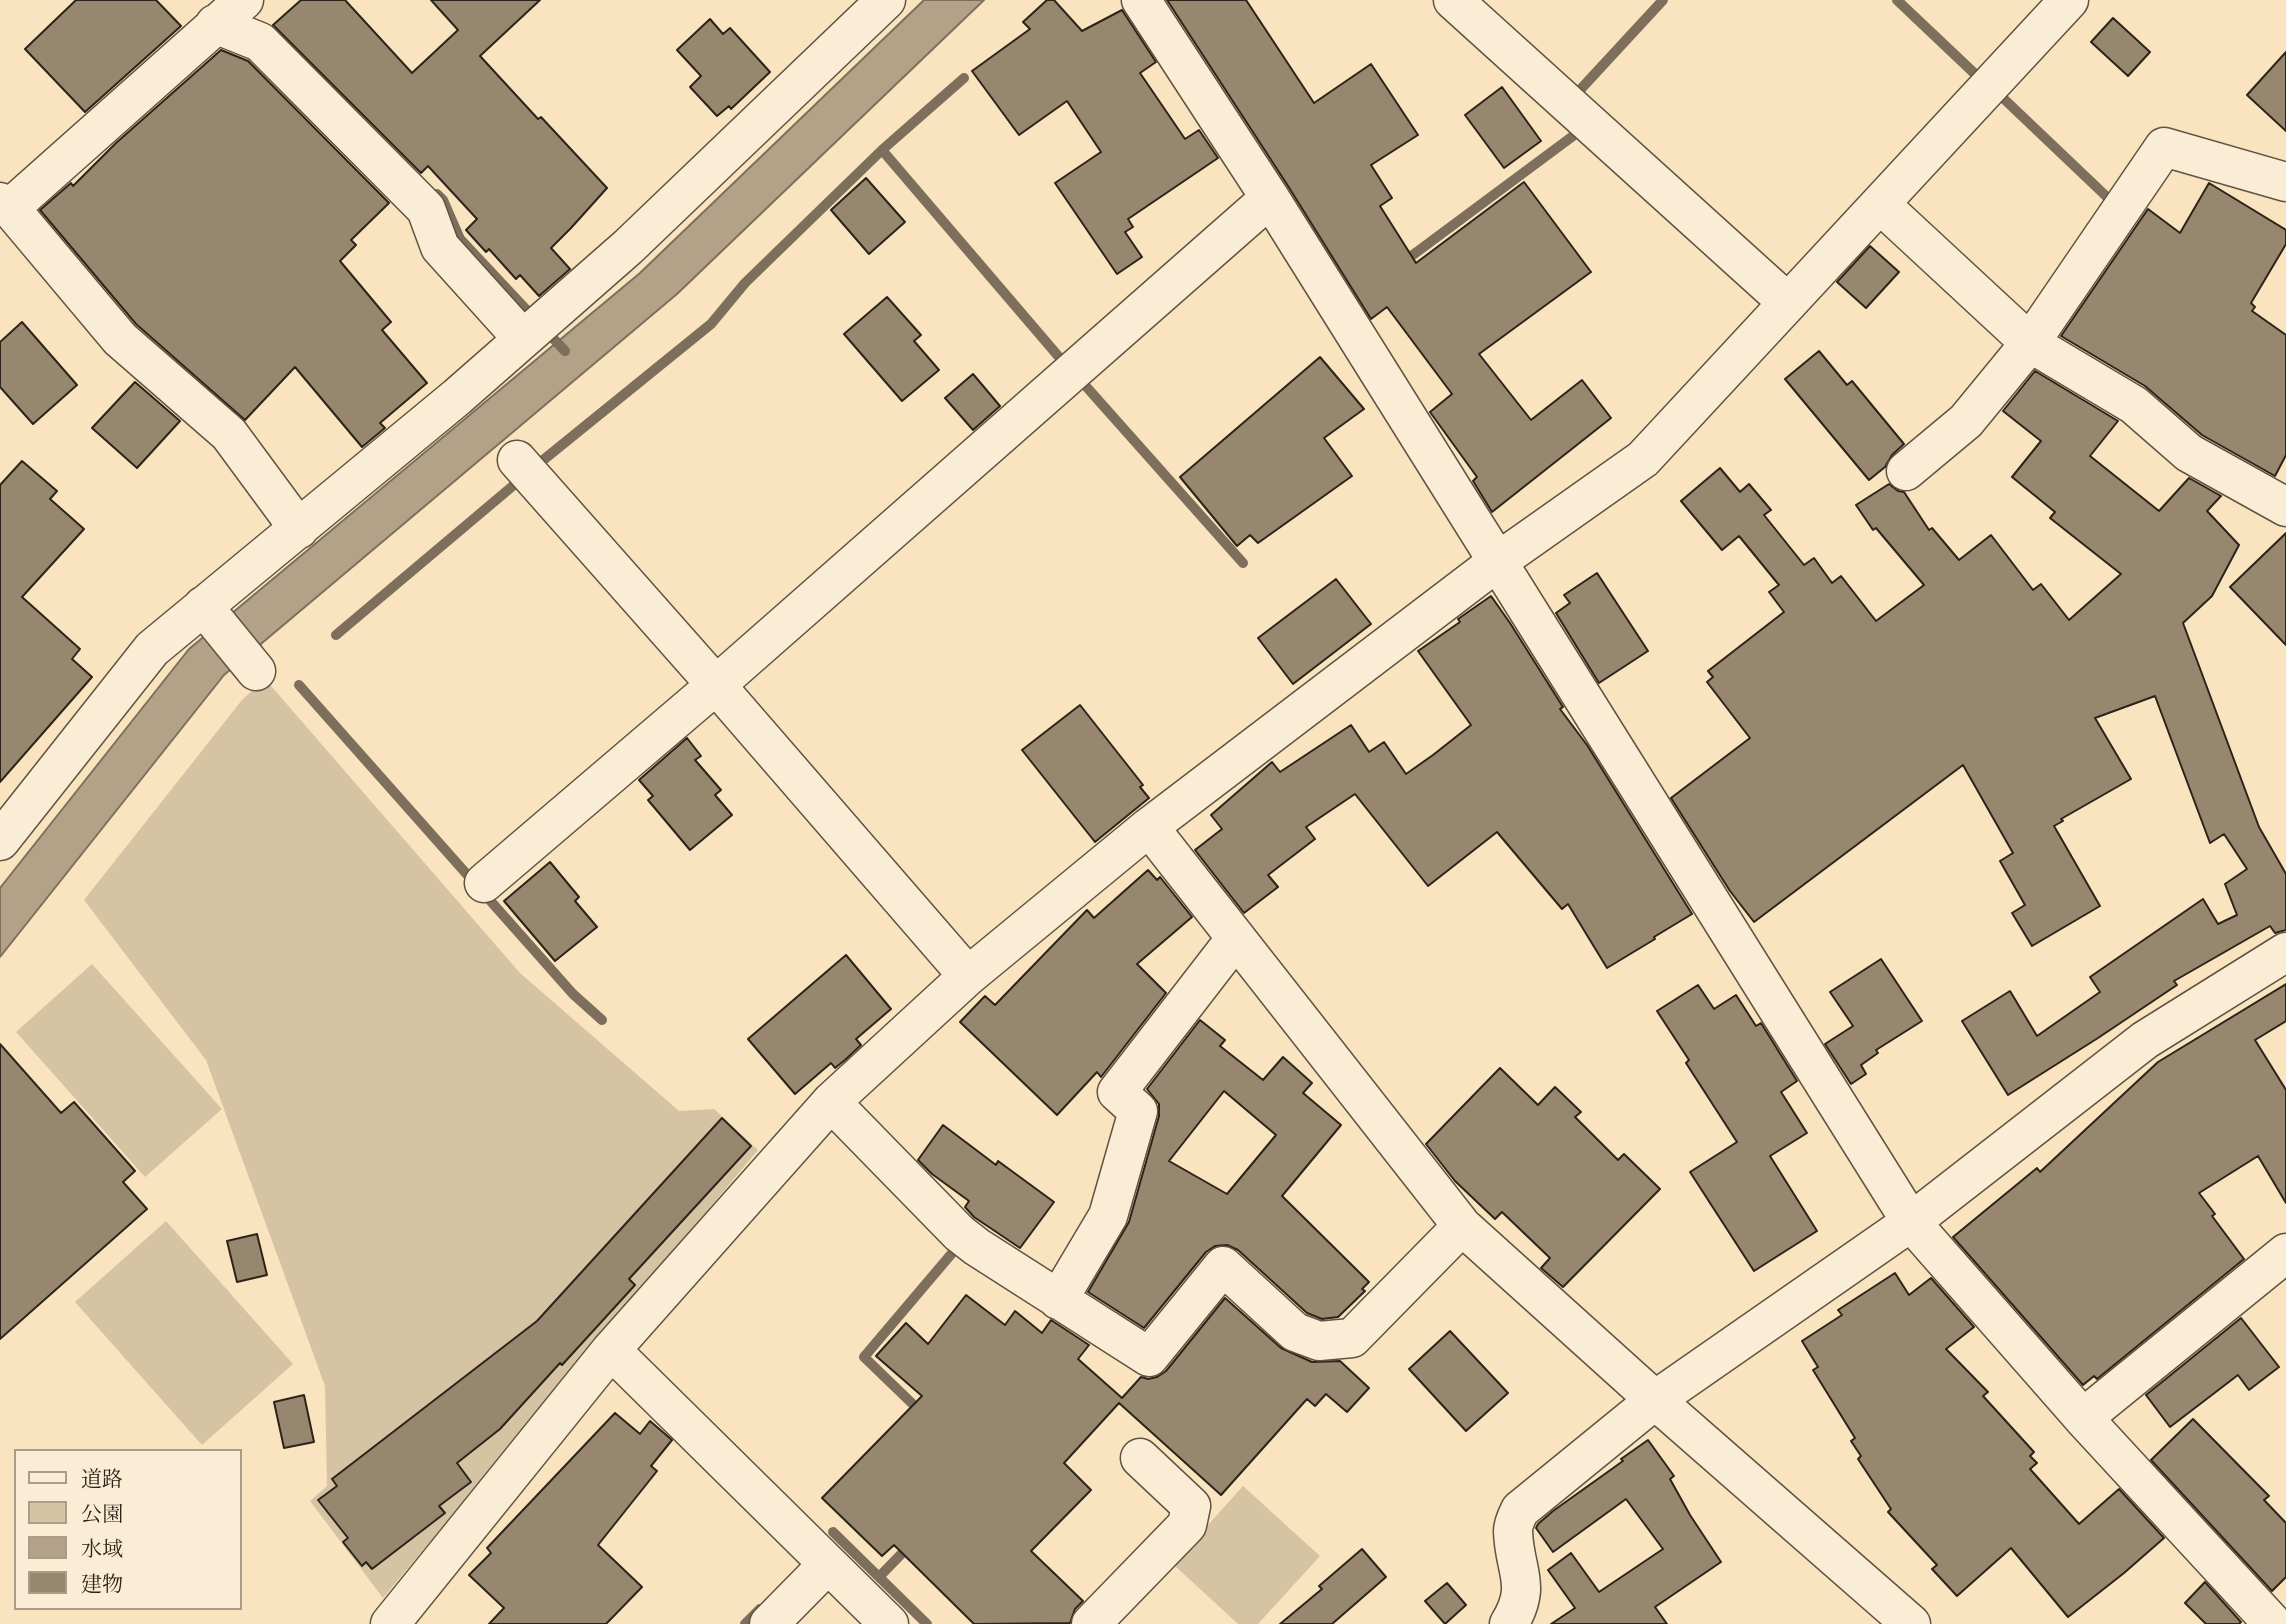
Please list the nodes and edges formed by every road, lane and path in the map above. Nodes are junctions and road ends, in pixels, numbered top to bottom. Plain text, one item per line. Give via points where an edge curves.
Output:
1 (886, 0) edge
2 (1140, 0) edge
3 (1453, 0) edge
4 (2069, 0) edge
5 (229, 12) edge
6 (2286, 181) edge
7 (1270, 198) junction
8 (1880, 204) junction
9 (5, 205) edge
10 (1788, 303) junction
11 (533, 330) junction
12 (2029, 343) junction
13 (517, 460) dead end
14 (1906, 471) dead end
15 (2286, 507) edge
16 (299, 529) junction
17 (1497, 562) junction
18 (207, 612) junction
19 (251, 665) dead end
20 (716, 685) junction
21 (1149, 827) junction
22 (0, 841) edge
23 (484, 883) dead end
24 (1236, 938) junction
25 (2286, 952) edge
26 (968, 976) junction
27 (831, 1102) junction
28 (1911, 1222) junction
29 (1462, 1226) junction
30 (2286, 1253) edge
31 (1058, 1300) junction
32 (611, 1350) junction
33 (1655, 1400) junction
34 (2083, 1418) junction
35 (1140, 1458) dead end
36 (828, 1564) junction
37 (1516, 1607) edge
38 (390, 1624) edge
39 (769, 1624) edge
40 (889, 1624) edge
41 (1091, 1624) edge
42 (1545, 1624) edge
43 (1911, 1624) edge
44 (2273, 1624) edge

1 - 11 street via 628,247
2 - 7 street
3 - 10 street
4 - 8 street
5 - 9 street
5 - 11 street via 426,209 440,247
6 - 12 street via 2164,147
7 - 17 street
7 - 20 street
8 - 10 street
8 - 12 street
9 - 16 street via 120,339 229,434
10 - 17 street via 1643,459
11 - 16 street
12 - 14 street via 1966,421
12 - 15 street via 2134,405 2189,453
13 - 20 street
16 - 18 street
17 - 21 street
17 - 28 street
18 - 19 street
18 - 22 street via 152,649
20 - 23 street
20 - 26 street
21 - 24 street
21 - 26 street
24 - 29 street
24 - 31 street via 1117,1092 1138,1111 1108,1216
25 - 28 street via 2145,1040
26 - 27 street
27 - 31 street via 959,1233
27 - 32 street
28 - 33 street
28 - 34 street
29 - 31 street via 1352,1338 1319,1341 1295,1332 1223,1266 1149,1357
29 - 33 street
30 - 34 street
32 - 36 street
32 - 38 street
33 - 37 street via 1520,1510 1513,1529
33 - 43 street
34 - 44 street
35 - 41 street via 1191,1506 1187,1525
36 - 39 street
36 - 40 street
37 - 42 street

